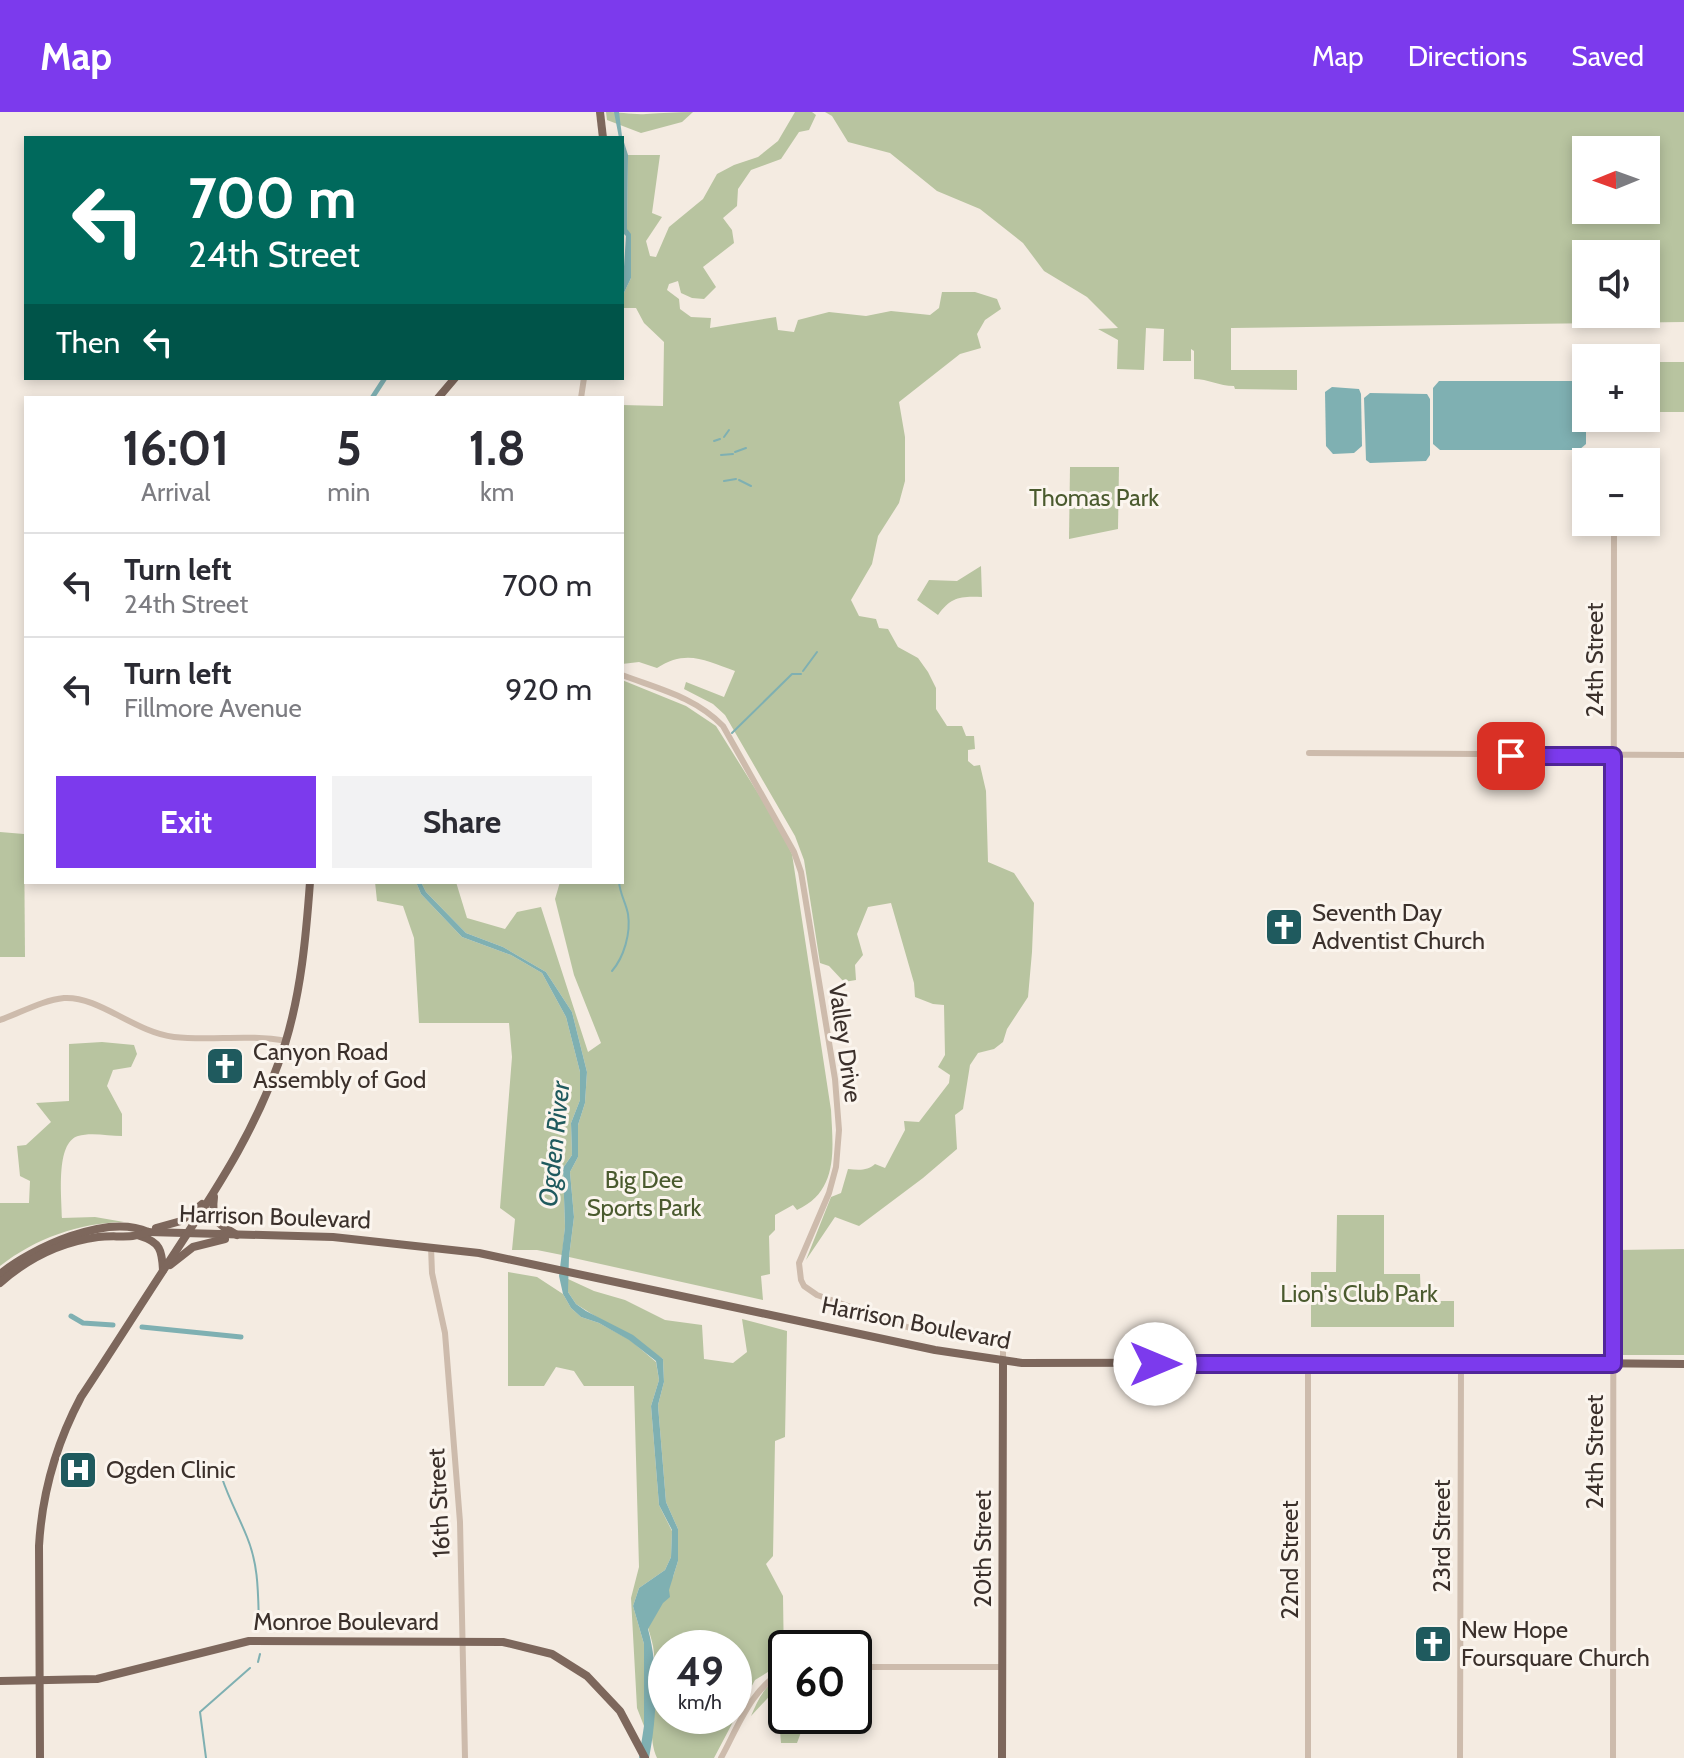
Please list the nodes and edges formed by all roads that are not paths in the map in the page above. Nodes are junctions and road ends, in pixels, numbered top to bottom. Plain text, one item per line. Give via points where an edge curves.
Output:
1 (600, 112) edge
2 (603, 136) edge
3 (453, 380) edge
4 (440, 396) edge
5 (1614, 536) edge
6 (624, 676) edge
7 (1309, 753) dead end
8 (1684, 755) edge
9 (1613, 756) junction
10 (310, 884) edge
11 (0, 1020) edge
12 (286, 1041) junction
13 (214, 1192) junction
14 (143, 1232) junction
15 (187, 1233) junction
16 (239, 1236) junction
17 (431, 1247) junction
18 (163, 1271) junction
19 (0, 1274) edge
20 (0, 1283) edge
21 (1002, 1341) joint
22 (1003, 1361) junction
23 (1308, 1362) junction
24 (1461, 1362) junction
25 (1613, 1364) junction
26 (1684, 1364) edge
27 (462, 1641) junction
28 (872, 1667) edge
29 (1003, 1667) junction
30 (40, 1680) junction
31 (0, 1681) edge
32 (768, 1683) edge
33 (40, 1758) edge
34 (465, 1758) edge
35 (645, 1758) edge
36 (721, 1758) edge
37 (1002, 1758) edge
38 (1308, 1758) edge
39 (1460, 1758) edge
40 (1613, 1758) edge

1 - 2 main road
3 - 4 main road
5 - 9 street, 24th Street
6 - 21 street, Valley Drive via 690,699 723,726 801,872 839,1130 829,1193 799,1260 804,1286 910,1328
7 - 9 street
8 - 9 street
9 - 25 street, 24th Street
10 - 12 main road via 302,964
11 - 12 street via 71,998 95,1004 151,1033
12 - 13 main road via 251,1129
13 - 14 main road via 179,1222
13 - 15 main road
13 - 16 main road via 216,1221
14 - 15 main road, Harrison Boulevard
14 - 18 main road via 158,1244
14 - 19 main road, Harrison Boulevard via 103,1229 67,1237
14 - 20 main road, Harrison Boulevard via 61,1247
15 - 16 main road, Harrison Boulevard
15 - 18 main road
16 - 17 main road, Harrison Boulevard via 333,1237
16 - 18 main road via 198,1245
17 - 22 main road, Harrison Boulevard
17 - 27 street, 16th Street via 445,1333 458,1491
18 - 30 main road via 74,1410 51,1467 40,1524
21 - 22 street, 20th Street
22 - 23 main road, Harrison Boulevard
22 - 29 main road, 20th Street
23 - 24 main road, Harrison Boulevard
23 - 38 street, 22nd Street
24 - 25 main road, Harrison Boulevard
24 - 39 street, 23rd Street
25 - 26 main road, Harrison Boulevard
25 - 40 street, 24th Street
27 - 30 main road, Monroe Boulevard via 249,1641 103,1678
27 - 34 street, 16th Street
27 - 35 main road, Monroe Boulevard via 515,1643 568,1662 611,1699
28 - 29 street
29 - 37 main road, 20th Street
30 - 31 main road, Monroe Boulevard
30 - 33 main road
32 - 36 street via 753,1698

